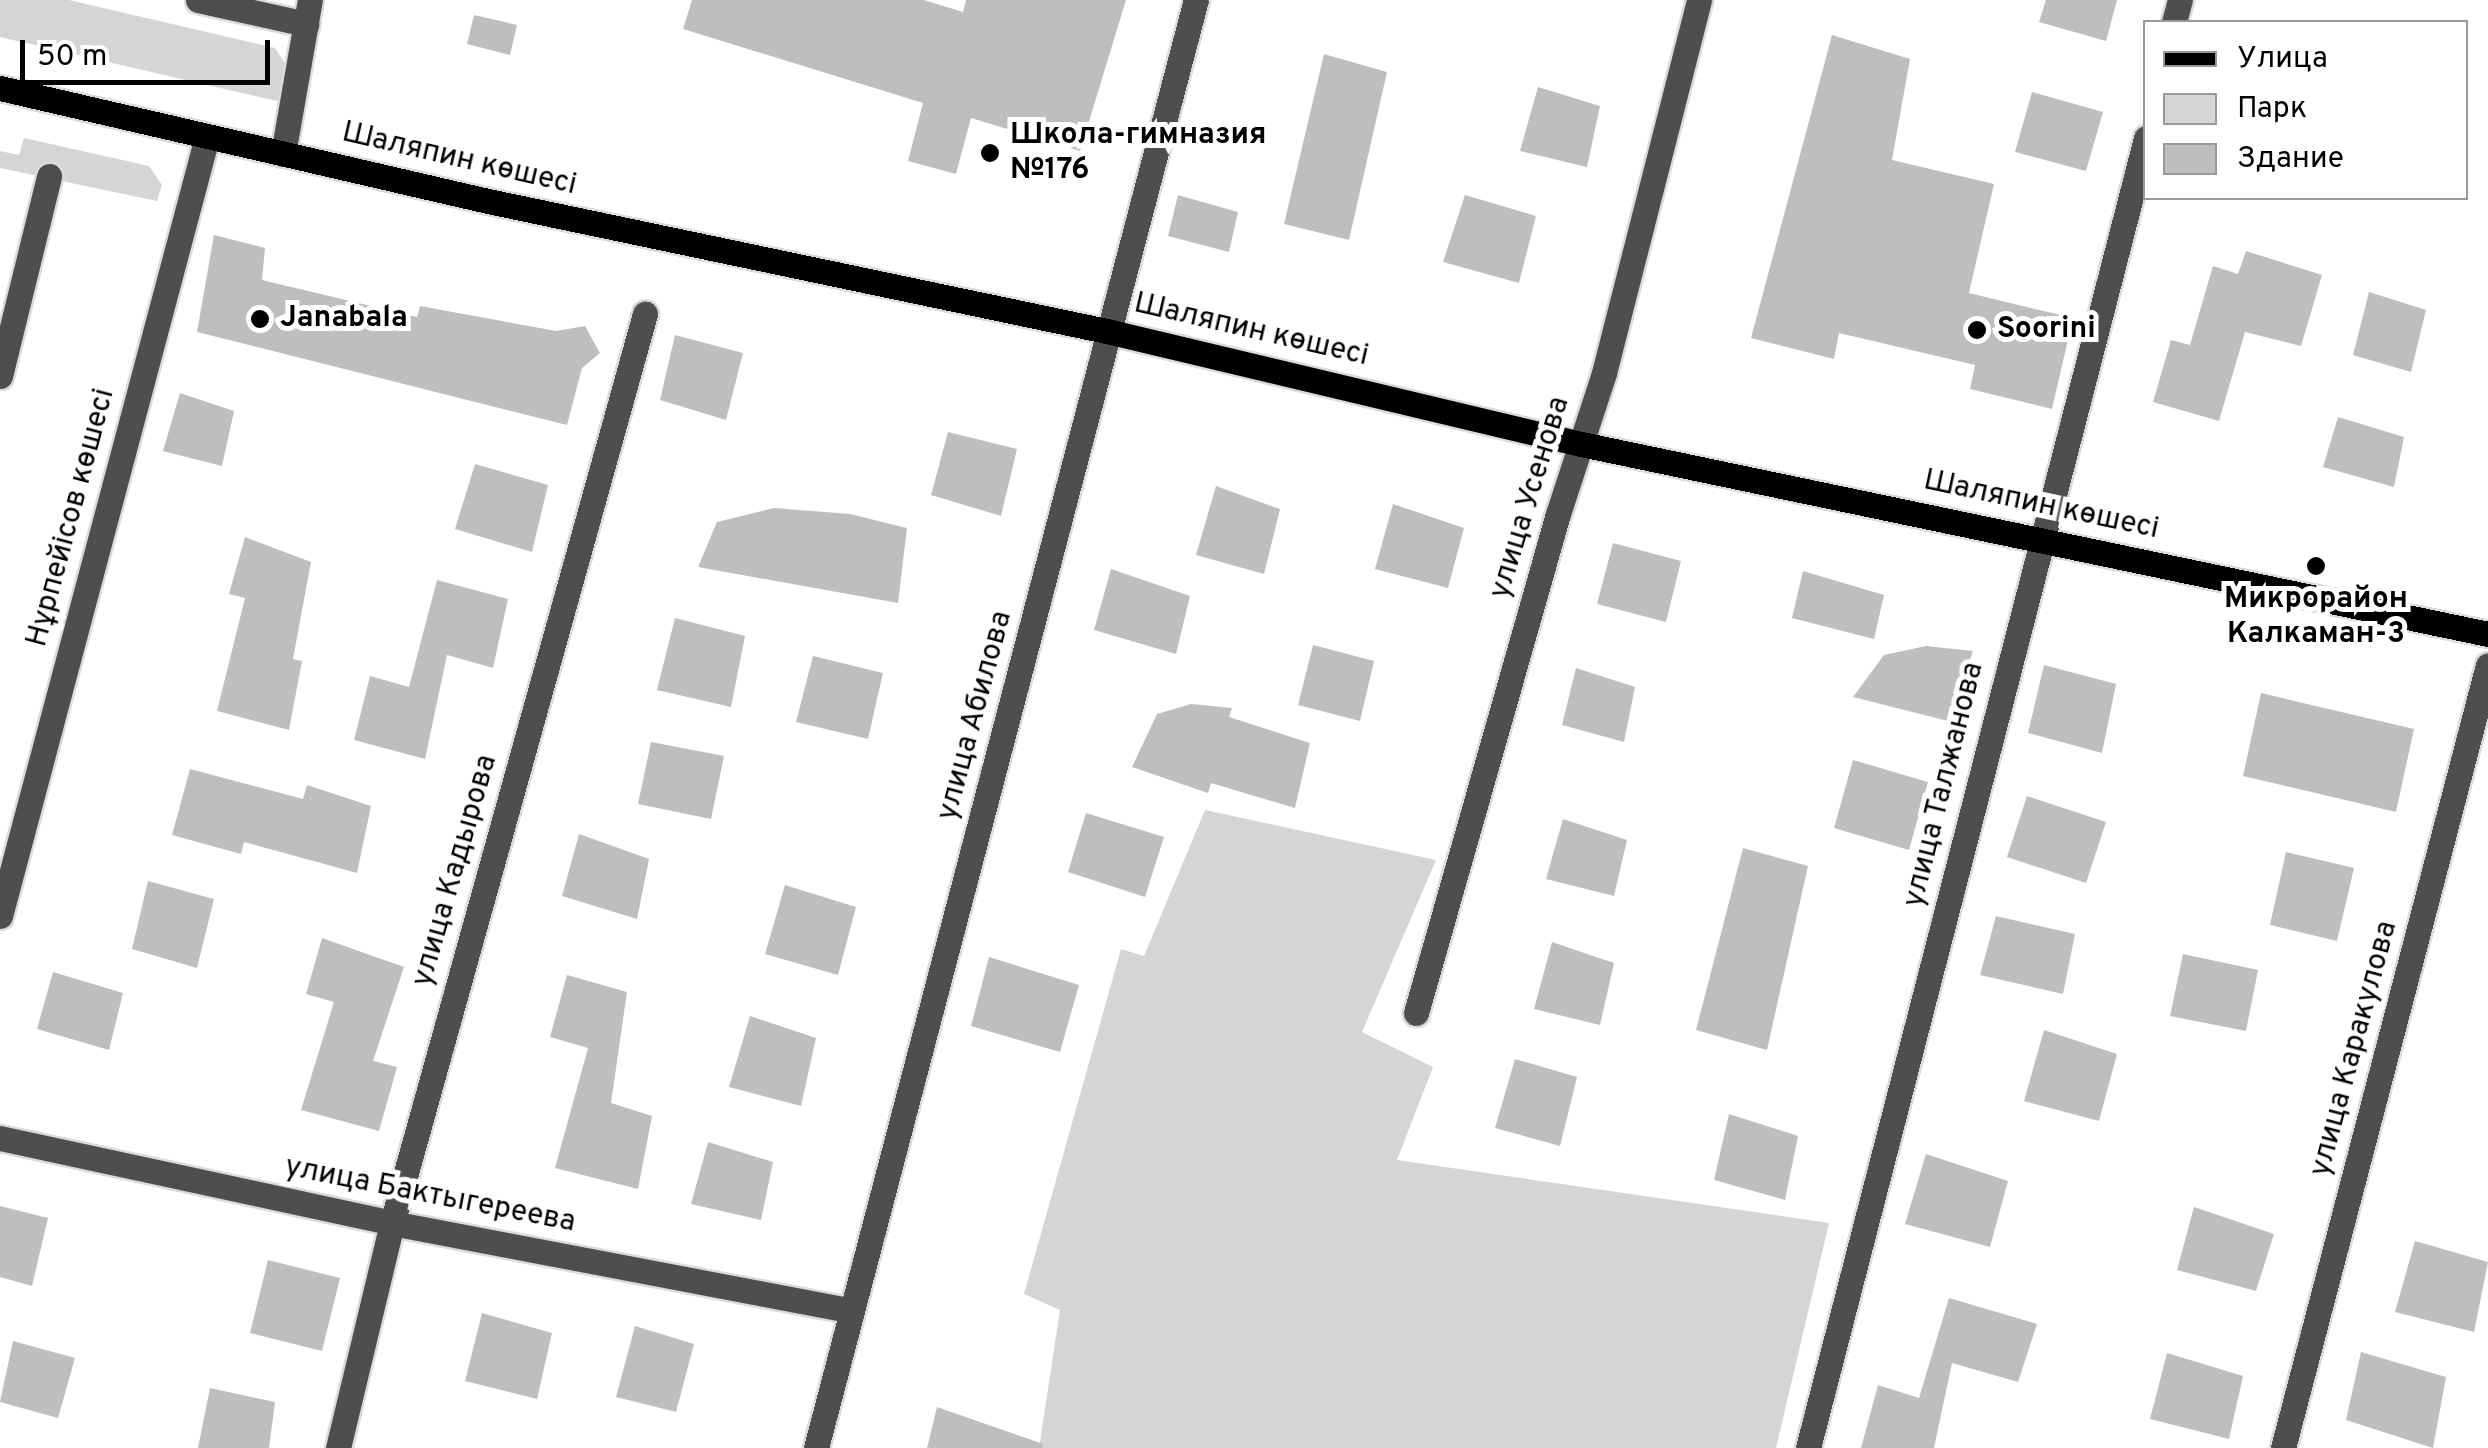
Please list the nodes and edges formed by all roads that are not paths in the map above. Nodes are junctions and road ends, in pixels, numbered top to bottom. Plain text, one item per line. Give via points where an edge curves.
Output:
1 (198, 0) edge
2 (1196, 0) edge
3 (1699, 0) edge
4 (308, 12) edge
5 (0, 88) edge
6 (206, 136) junction
7 (2143, 150) edge
8 (283, 154) junction
9 (48, 176) dead end
10 (645, 314) dead end
11 (1111, 332) junction
12 (0, 376) edge
13 (1581, 444) junction
14 (2044, 539) junction
15 (2488, 634) edge
16 (2488, 666) edge
17 (0, 916) edge
18 (1416, 1013) dead end
19 (0, 1138) edge
20 (392, 1223) junction
21 (848, 1310) junction
22 (338, 1448) edge
23 (816, 1448) edge
24 (1808, 1448) edge
25 (2283, 1448) edge

1 - 4 street
2 - 11 street, улица Абилова
3 - 13 street, улица Усенова
4 - 8 street
5 - 6 main road, Шаляпин көшесі
6 - 8 main road, Шаляпин көшесі
6 - 17 street, Нұрпейісов көшесі
7 - 14 street, улица Талжанова
8 - 11 main road, Шаляпин көшесі
9 - 12 street
10 - 20 street, улица Кадырова
11 - 13 main road, Шаляпин көшесі
11 - 21 street, улица Абилова
13 - 14 main road, Шаляпин көшесі
13 - 18 street, улица Усенова
14 - 15 main road, Шаляпин көшесі
14 - 24 street, улица Талжанова
16 - 25 street, улица Каракулова
19 - 20 street, улица Бактыгереева
20 - 21 street, улица Бактыгереева
20 - 22 street, улица Кадырова
21 - 23 street, улица Абилова

